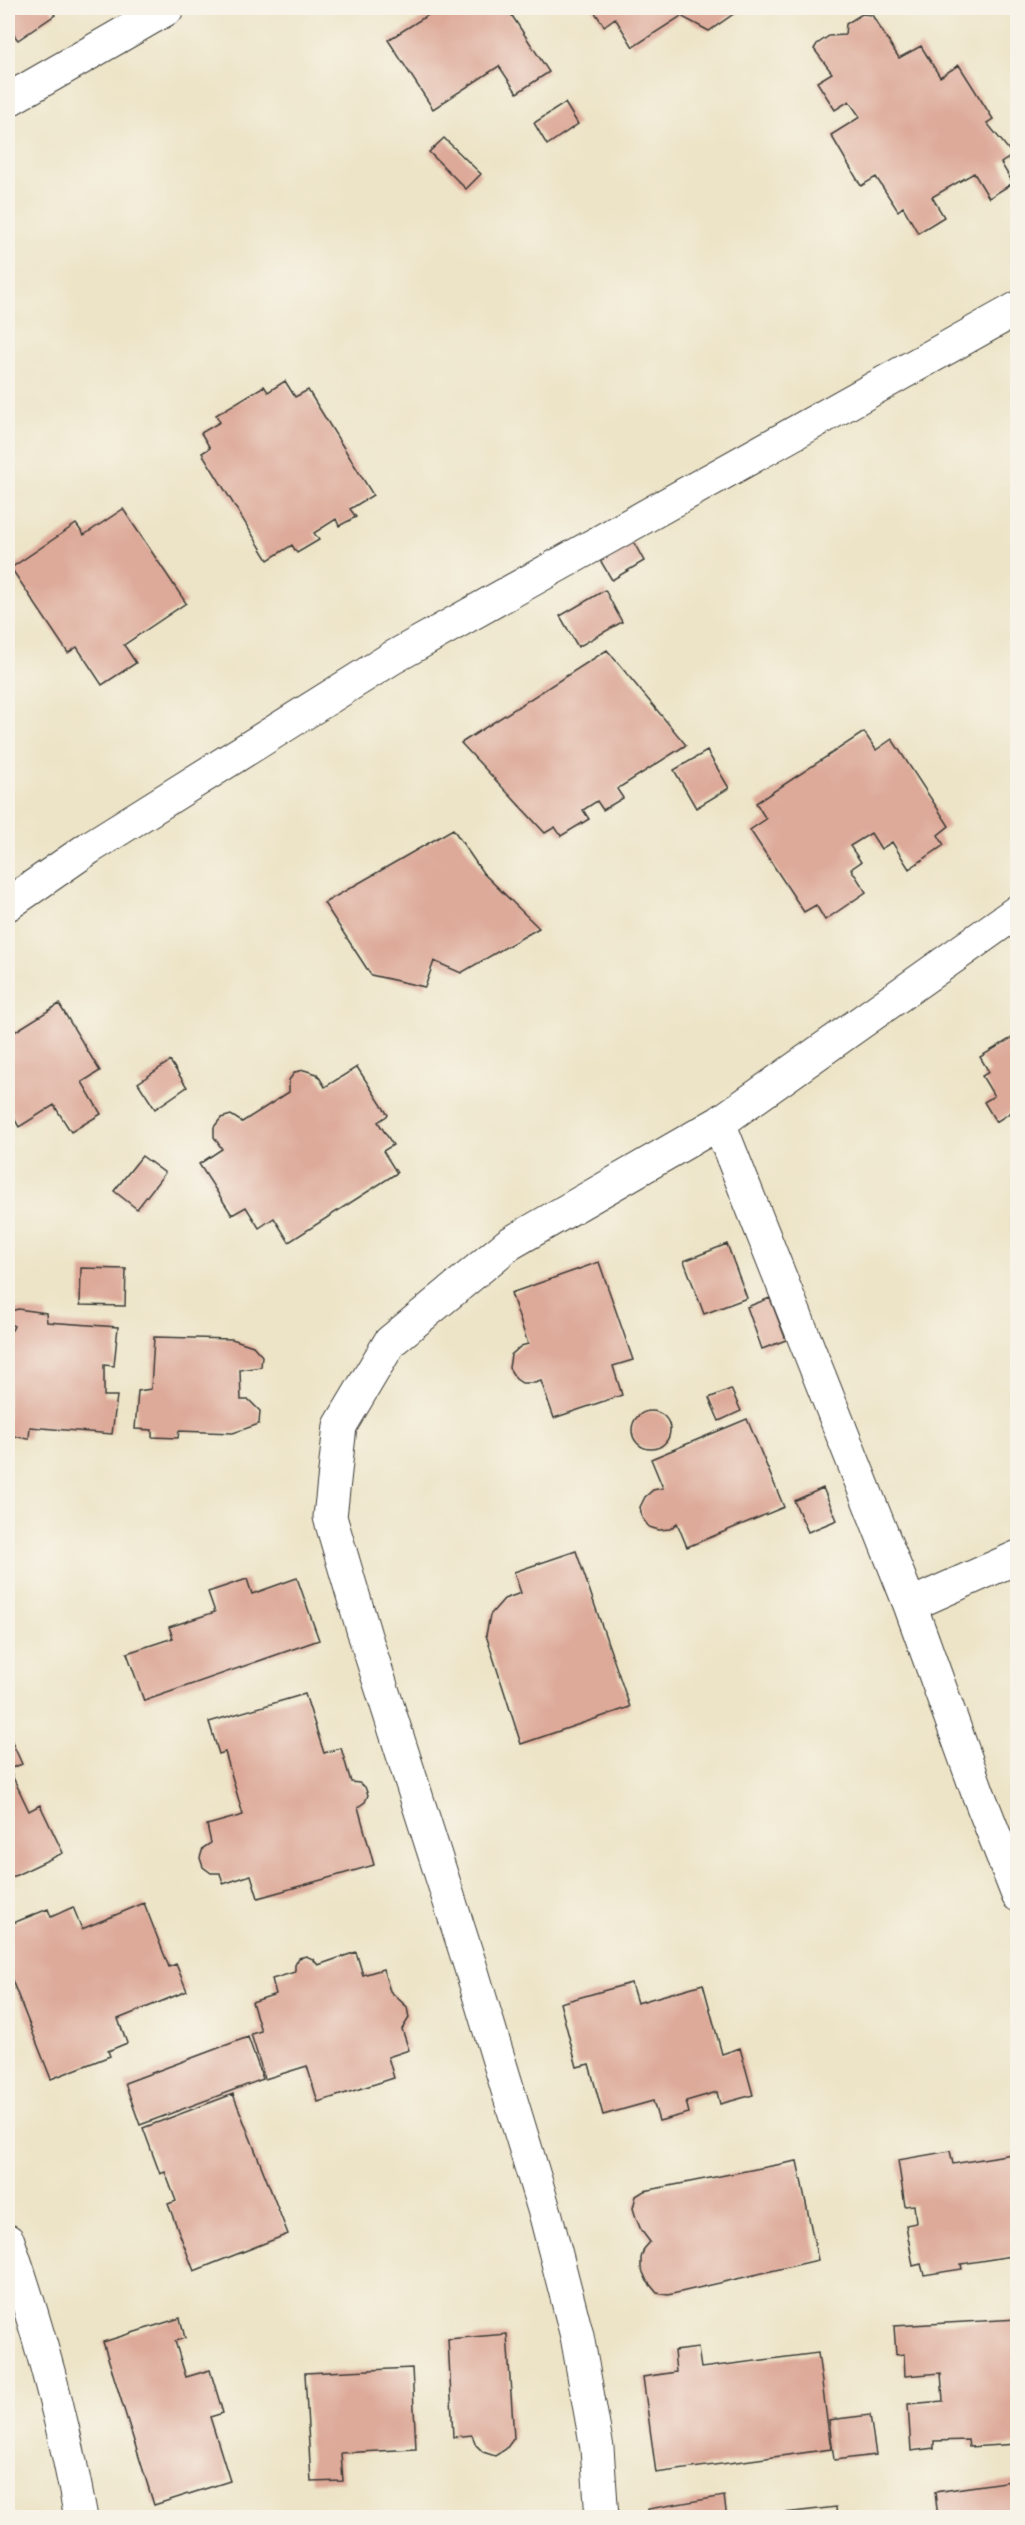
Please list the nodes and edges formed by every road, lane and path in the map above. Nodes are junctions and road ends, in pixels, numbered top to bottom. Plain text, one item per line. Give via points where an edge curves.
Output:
1 (168, 8) edge
2 (8, 100) edge
3 (1017, 308) edge
4 (8, 904) edge
5 (1017, 911) edge
6 (719, 1123) junction
7 (1017, 1557) edge
8 (910, 1605) junction
9 (1017, 1895) edge
10 (8, 2241) edge
11 (81, 2517) edge
12 (602, 2517) edge

1 - 2 street
3 - 4 street via 392,658 89,848
5 - 6 street
6 - 8 street
6 - 12 street via 509,1244 390,1342 340,1426 330,1517 546,2217 579,2348 597,2448
7 - 8 street
8 - 9 street
10 - 11 street via 32,2311

